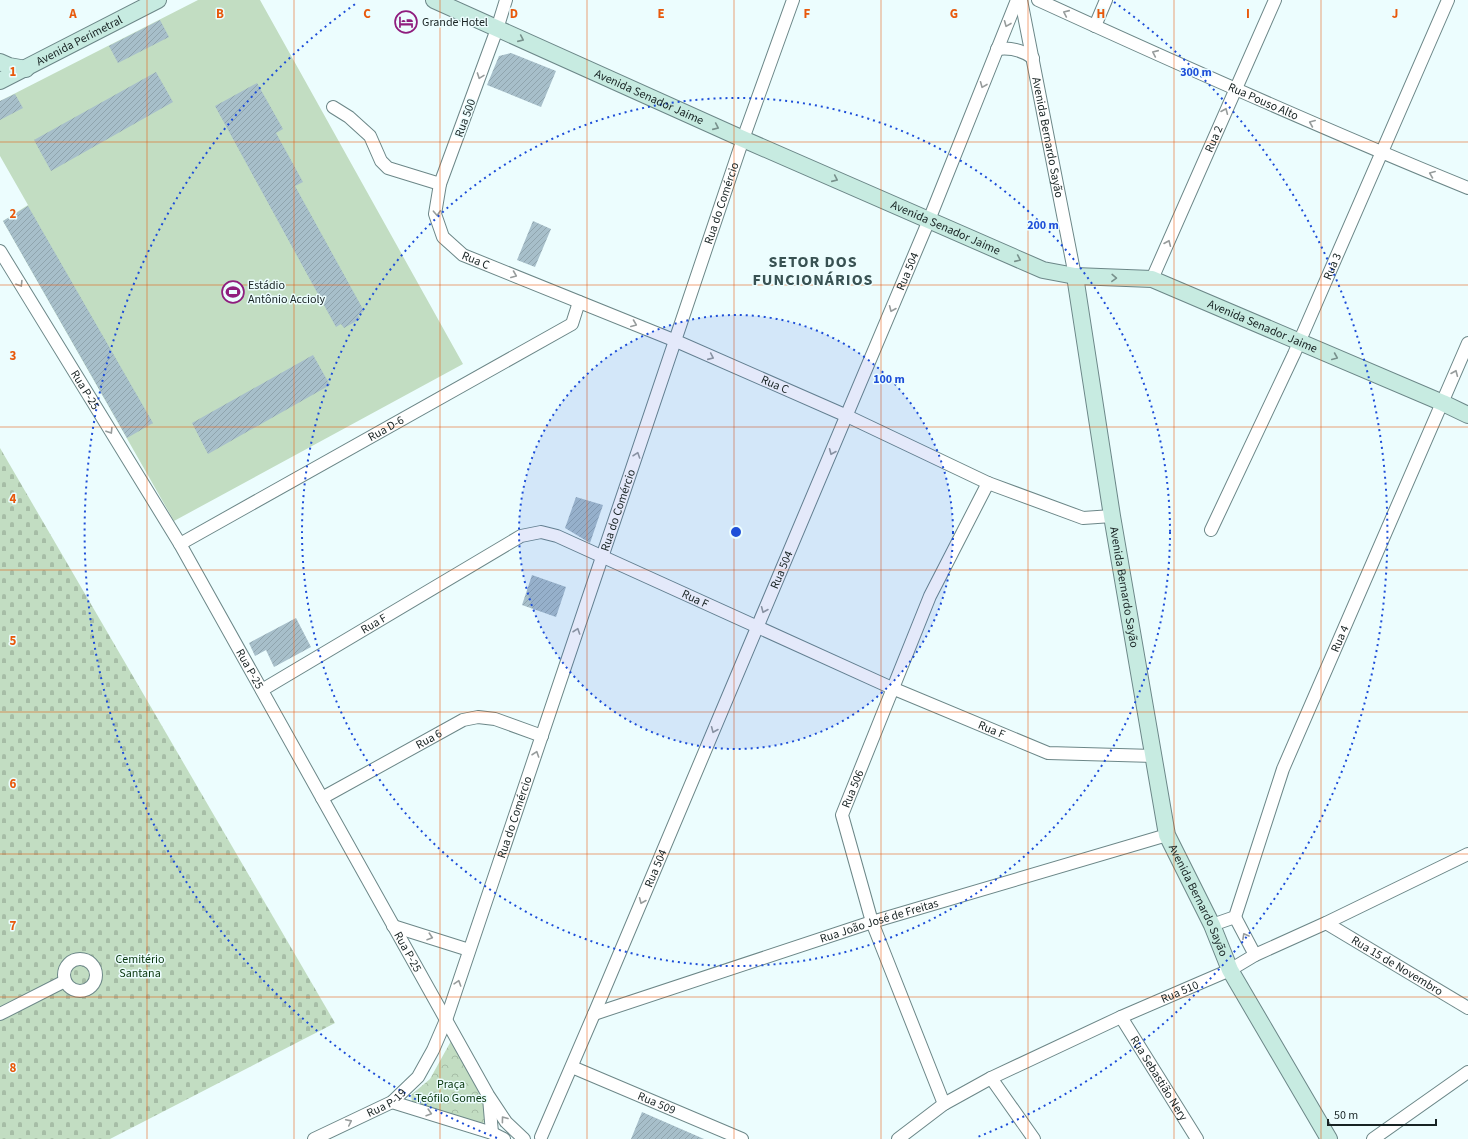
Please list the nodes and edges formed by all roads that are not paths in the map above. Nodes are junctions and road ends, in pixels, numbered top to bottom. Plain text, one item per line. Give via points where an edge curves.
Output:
1 (158, 0) edge
2 (434, 0) edge
3 (506, 0) edge
4 (793, 0) edge
5 (1017, 0) edge
6 (1022, 0) edge
7 (1038, 0) edge
8 (1106, 0) edge
9 (1275, 0) edge
10 (1448, 0) edge
11 (1095, 26) junction
12 (497, 29) junction
13 (997, 49) junction
14 (1033, 58) junction
15 (0, 62) edge
16 (26, 69) junction
17 (0, 81) edge
18 (1234, 90) junction
19 (333, 107) dead end
20 (743, 139) junction
21 (1381, 153) junction
22 (440, 184) junction
23 (1468, 188) edge
24 (929, 220) junction
25 (443, 237) joint
26 (0, 251) edge
27 (1075, 276) junction
28 (1152, 279) junction
29 (579, 302) junction
30 (676, 341) junction
31 (1300, 342) junction
32 (1468, 343) edge
33 (1443, 403) junction
34 (1468, 415) edge
35 (847, 416) junction
36 (988, 483) junction
37 (1112, 516) junction
38 (1211, 530) dead end
39 (180, 544) junction
40 (603, 556) junction
41 (758, 626) junction
42 (892, 688) junction
43 (262, 690) junction
44 (542, 736) junction
45 (1154, 756) junction
46 (322, 798) junction
47 (1167, 835) junction
48 (1468, 854) edge
49 (1235, 917) junction
50 (872, 922) junction
51 (1326, 924) junction
52 (1212, 925) junction
53 (393, 926) junction
54 (469, 950) junction
55 (1256, 955) junction
56 (1230, 970) junction
57 (65, 981) dead end
58 (1468, 1008) edge
59 (0, 1014) edge
60 (594, 1014) junction
61 (1121, 1017) junction
62 (446, 1020) junction
63 (572, 1067) junction
64 (1468, 1072) edge
65 (991, 1078) junction
66 (488, 1095) junction
67 (392, 1102) junction
68 (944, 1104) junction
69 (492, 1133) junction
70 (542, 1138) edge
71 (314, 1139) edge
72 (504, 1139) edge
73 (525, 1139) edge
74 (742, 1139) edge
75 (898, 1139) edge
76 (1034, 1139) edge
77 (1197, 1139) edge
78 (1329, 1139) edge
79 (1373, 1139) edge

1 - 16 street, Avenida Perimetral
2 - 12 street, Avenida Senador Jaime
3 - 12 street, Rua 500
4 - 20 street, Rua do Comércio
5 -> 13 street, Rua 504
6 - 14 street, Avenida Bernardo Sayão
11 -> 7 street, Rua Pouso Alto
8 - 11 street
9 - 18 street, Rua 2
10 - 21 street, Rua 3
18 -> 11 street, Rua Pouso Alto
12 -> 20 street, Avenida Senador Jaime
12 -> 22 street, Rua 500
13 - 14 street via 1016,49
13 -> 24 street, Rua 504
14 - 27 street, Avenida Bernardo Sayão
15 - 16 street
16 - 17 street, Avenida Perimetral
21 -> 18 street, Rua Pouso Alto
28 -> 18 street, Rua 2
19 - 22 street via 370,136 380,161 388,168
20 -> 24 street, Avenida Senador Jaime
20 - 30 street, Rua do Comércio
23 -> 21 street, Rua Pouso Alto
21 - 31 street, Rua 3
22 -> 25 street, Rua 500 via 435,214
24 -> 27 street, Avenida Senador Jaime via 1044,270
24 -> 35 street, Rua 504
25 -> 29 street, Rua C via 463,255
26 -> 39 street, Rua P-25
27 -> 28 street, Avenida Senador Jaime
27 - 37 street, Avenida Bernardo Sayão
28 - 31 street, Avenida Senador Jaime
29 -> 30 street, Rua C
29 - 39 street, Rua D-6 via 572,324
30 -> 35 street, Rua C
40 -> 30 street, Rua do Comércio
31 -> 33 street, Avenida Senador Jaime
31 - 38 street, Rua 3
33 -> 32 street, Rua 4
33 - 34 street, Avenida Senador Jaime
33 - 49 street, Rua 4 via 1283,769
35 - 36 street, Rua C
35 -> 41 street, Rua 504
36 - 37 street, Rua C via 1083,518
36 - 42 street, Rua 506 via 930,596
37 - 45 street, Avenida Bernardo Sayão
39 - 43 street, Rua P-25
40 - 41 street, Rua F
40 - 43 street, Rua F via 557,536 541,532 521,536
44 -> 40 street, Rua do Comércio
41 - 42 street, Rua F
41 -> 60 street, Rua 504
42 - 45 street, Rua F via 1048,753
42 - 50 street, Rua 506 via 842,815
43 - 46 street, Rua P-25
44 - 46 street, Rua 6 via 495,719 478,717 463,720
54 -> 44 street, Rua do Comércio
45 - 47 street, Avenida Bernardo Sayão
46 - 53 street, Rua P-25
47 - 50 street, Rua João José de Freitas
47 - 52 street, Avenida Bernardo Sayão
48 - 51 street, Rua 510
49 - 52 street
55 -> 49 street
50 - 60 street, Rua João José de Freitas
50 - 68 street, Rua 506
51 - 55 street, Rua 510
51 - 58 street, Rua 15 de Novembro
52 - 56 street, Avenida Bernardo Sayão
53 -> 54 street
53 - 62 street, Rua P-25
62 -> 54 street, Rua do Comércio
55 - 56 street, Rua 510
56 - 61 street, Rua 510
56 - 78 street, Avenida Bernardo Sayão
57 - 59 street
60 - 63 street, Rua 504
61 - 65 street, Rua 510
61 - 77 street, Rua Sebastião Nery
62 - 66 street, Rua P-25
62 - 67 street, Rua P-19 via 418,1077
63 - 70 street, Rua 504
63 - 74 street, Rua 509
64 - 79 street
65 - 68 street, Rua 510
65 - 76 street
66 - 69 street, Rua P-25
73 -> 66 street, Rua P-25 via 506,1122
67 -> 69 street
71 -> 67 street, Rua P-19
68 - 75 street, Rua 510
69 - 72 street
70 - 73 street via 534,1135

